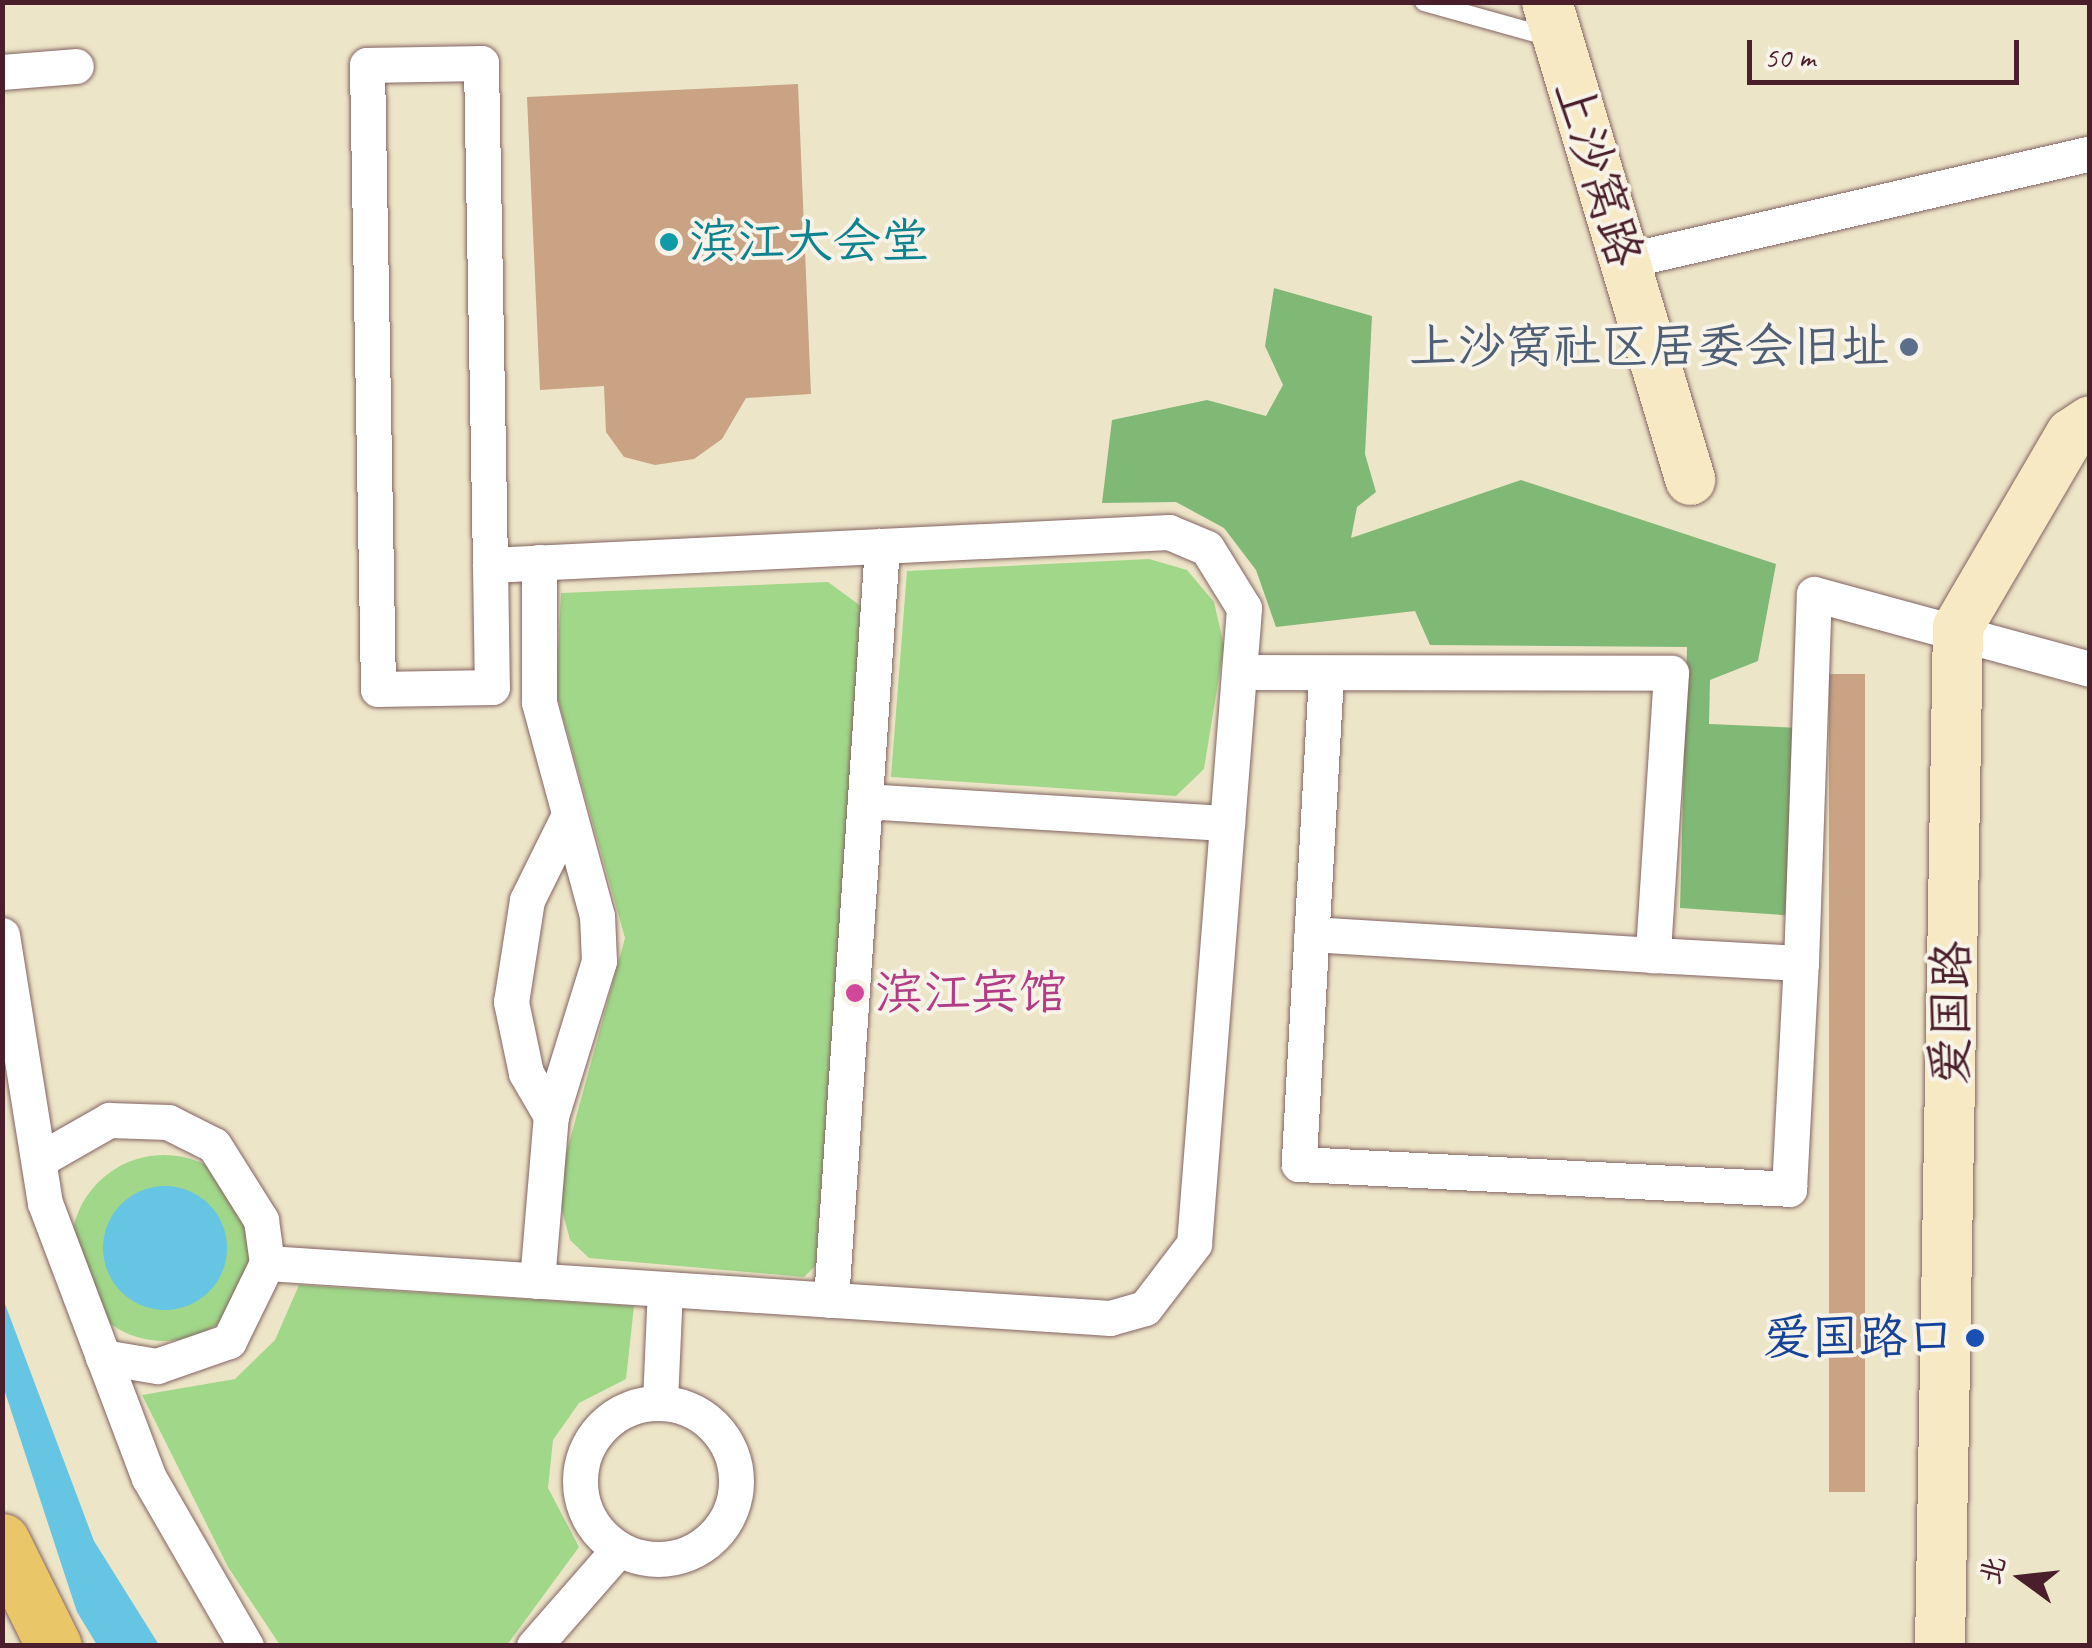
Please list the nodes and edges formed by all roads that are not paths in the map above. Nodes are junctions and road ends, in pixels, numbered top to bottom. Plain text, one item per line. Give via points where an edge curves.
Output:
1 (1424, 2) edge
2 (1552, 21) edge
3 (76, 66) dead end
4 (2, 72) edge
5 (2090, 153) edge
6 (1624, 261) junction
7 (2090, 421) edge
8 (1690, 480) dead end
9 (882, 546) junction
10 (540, 562) junction
11 (490, 565) junction
12 (1958, 627) junction
13 (2090, 669) edge
14 (1240, 672) junction
15 (1326, 675) junction
16 (865, 800) junction
17 (568, 817) junction
18 (1227, 823) junction
19 (1312, 934) junction
20 (2, 935) edge
21 (1653, 955) junction
22 (1801, 963) junction
23 (551, 1116) junction
24 (39, 1160) junction
25 (268, 1264) junction
26 (536, 1280) junction
27 (665, 1289) junction
28 (831, 1300) junction
29 (103, 1357) junction
30 (660, 1402) junction
31 (2, 1541) edge
32 (619, 1549) junction
33 (54, 1646) edge
34 (246, 1646) edge
35 (534, 1646) edge
36 (1940, 1646) edge

1 - 2 lane, 上沙窝路
2 - 6 street, 上沙窝路
3 - 4 street
5 - 6 street
6 - 8 street, 上沙窝路
7 - 12 street, 爱国路 via 2071,434
9 - 10 street
9 - 14 street via 1169,532 1207,548 1244,608
9 - 16 street
10 - 11 street
10 - 17 street via 539,702
11 - 11 street via 492,687 378,689 367,65 481,63
12 - 13 street
12 - 22 street via 1814,594
12 - 36 street, 爱国路
14 - 15 street
14 - 18 street
15 - 19 street
15 - 21 street via 1671,674
16 - 18 street
16 - 28 street
17 - 23 street via 597,916 599,961
17 - 23 street via 532,885 511,1002 526,1072
18 - 28 street via 1194,1244 1145,1308 1110,1318
19 - 21 street
19 - 22 street via 1299,1164 1789,1190
20 - 24 street
21 - 22 street
23 - 26 street
24 - 25 street via 110,1120 168,1122 214,1145 241,1178
24 - 29 street
25 - 26 street
25 - 29 street via 228,1341 157,1366
26 - 27 street
27 - 28 street
27 - 30 street
29 - 34 street via 149,1478
30 - 32 street via 612,1418 583,1458 585,1509
30 - 32 street via 707,1418 724,1438 735,1474 730,1513 695,1551 644,1558
31 - 33 main road
32 - 35 street

